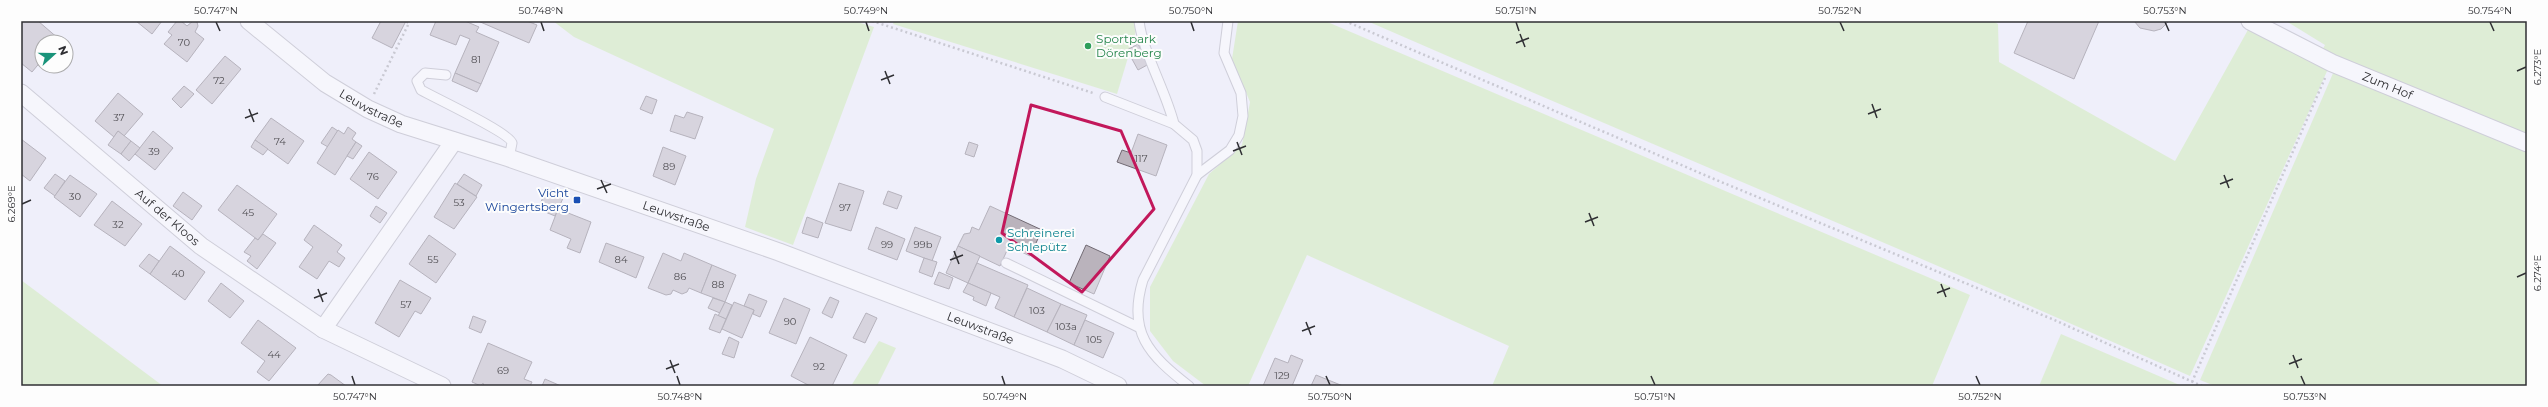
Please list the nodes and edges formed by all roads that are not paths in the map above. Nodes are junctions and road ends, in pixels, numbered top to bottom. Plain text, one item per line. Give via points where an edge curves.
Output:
1 (249, 21) edge
2 (1139, 21) edge
3 (1228, 21) edge
4 (2250, 21) edge
5 (446, 75) dead end
6 (21, 93) edge
7 (1105, 98) road end
8 (1174, 124) junction
9 (454, 141) junction
10 (2527, 143) edge
11 (508, 158) junction
12 (1197, 175) junction
13 (1006, 263) dead end
14 (1138, 327) junction
15 (323, 329) junction
16 (442, 386) edge
17 (1118, 386) edge
18 (1189, 386) edge

1 - 9 street, Leuwstraße via 300,64 355,102 401,124
2 - 8 lane via 1145,44 1170,106
3 - 12 lane via 1224,53 1242,99 1243,116 1239,135 1230,150
4 - 10 street, Zum Hof via 2332,63
5 - 11 lane via 425,73 417,81 418,86 454,109 506,134 512,143
6 - 15 street, Auf der Kloos via 201,246
7 - 8 lane
8 - 12 lane via 1193,140 1197,151
9 - 11 street, Leuwstraße
9 - 15 street
11 - 17 street, Leuwstraße via 764,246 901,297 1062,359
12 - 14 lane via 1143,280 1137,298
13 - 14 lane
14 - 18 lane via 1154,355
15 - 16 street, Auf der Kloos

